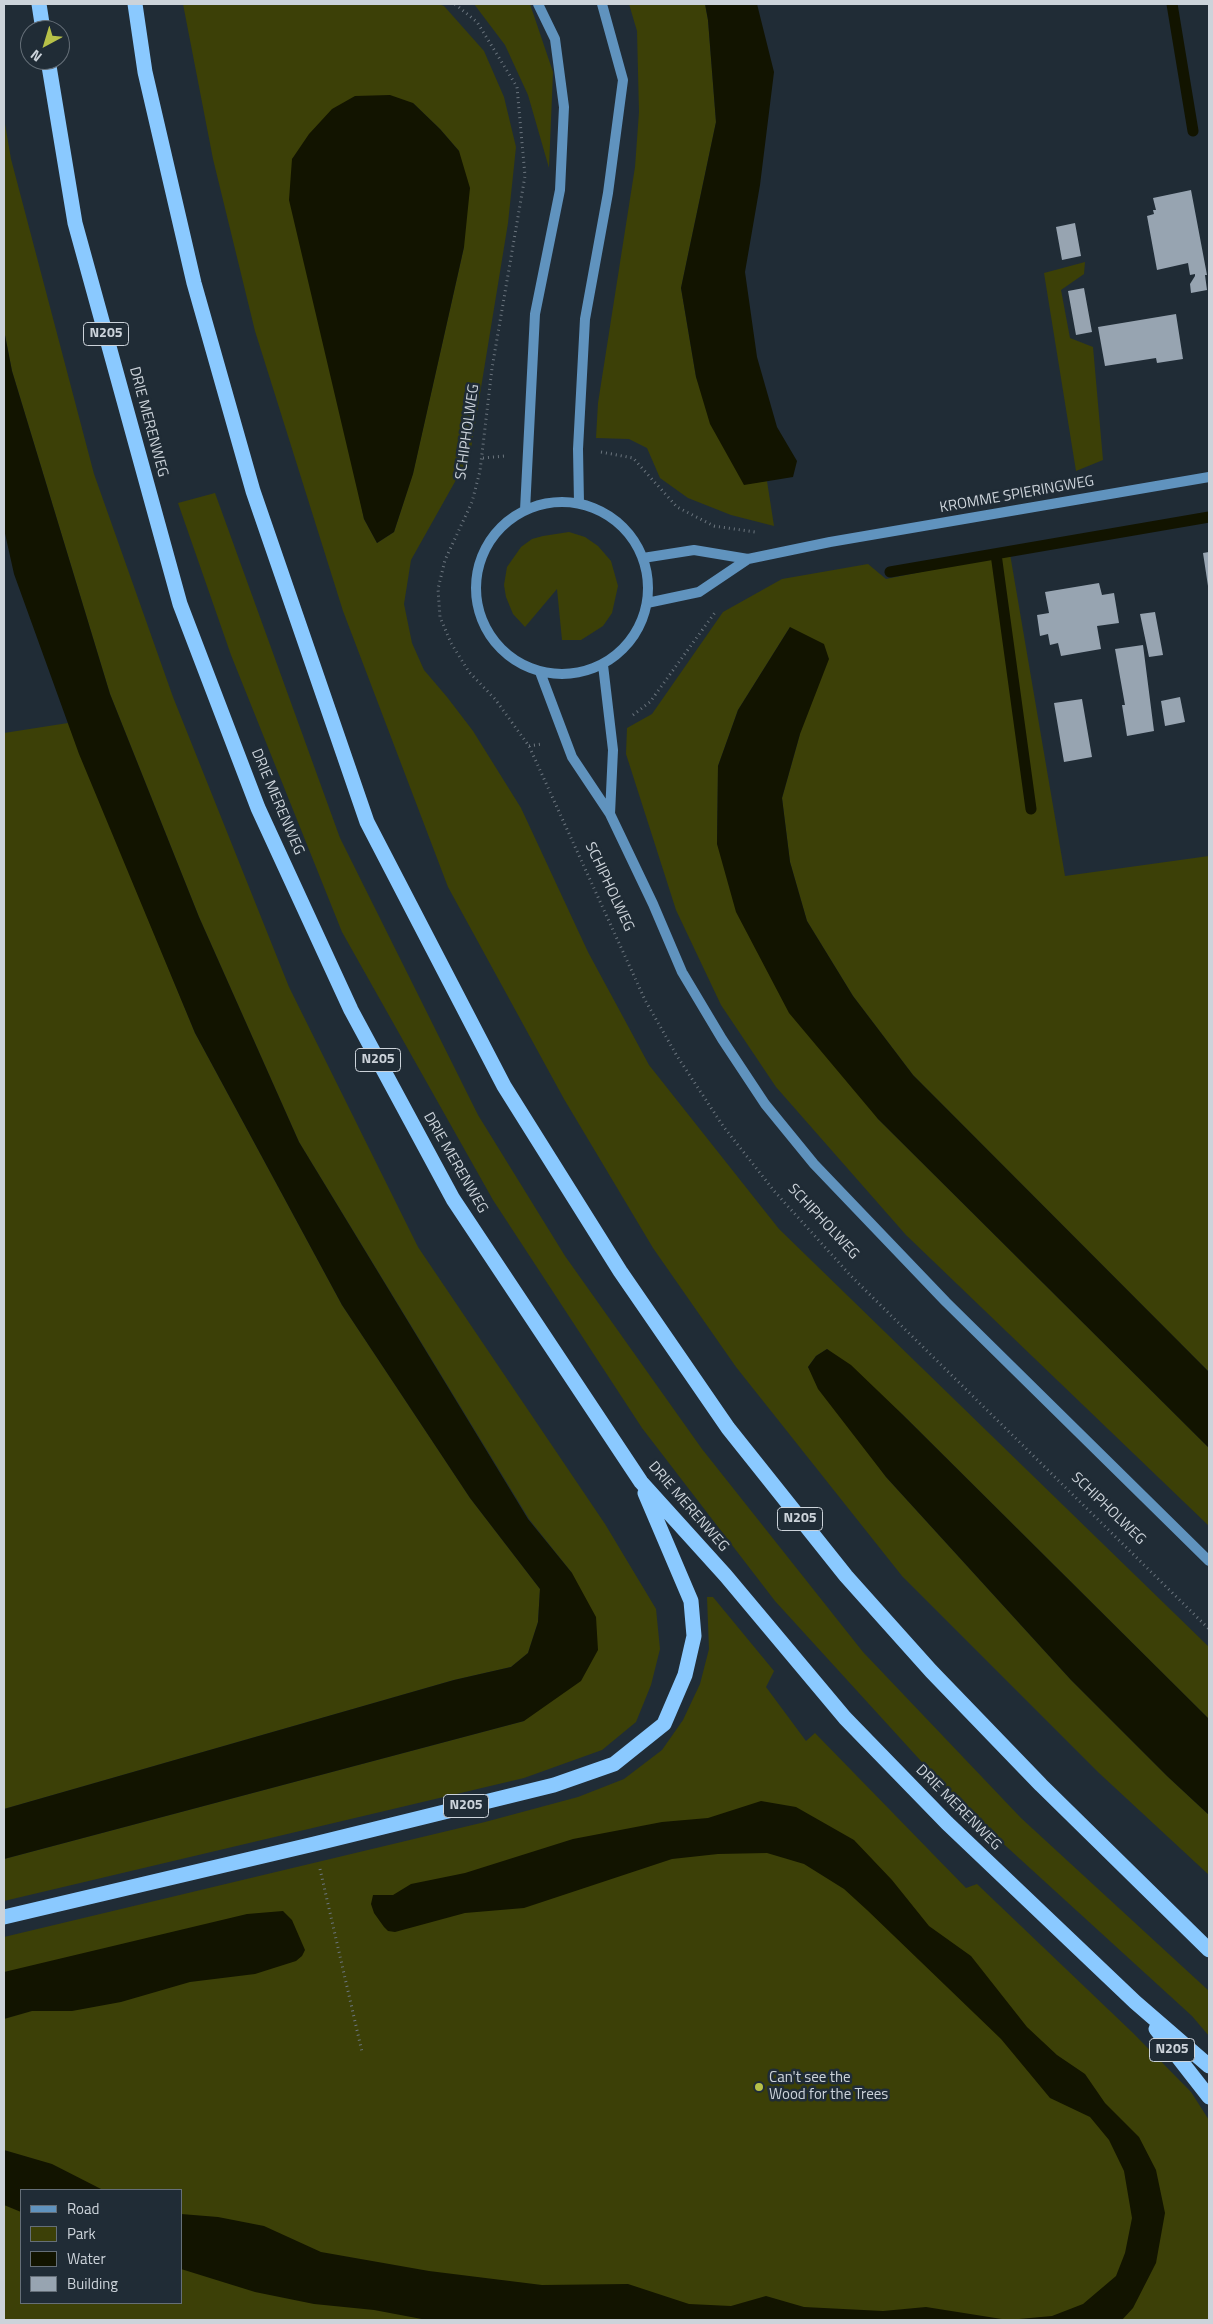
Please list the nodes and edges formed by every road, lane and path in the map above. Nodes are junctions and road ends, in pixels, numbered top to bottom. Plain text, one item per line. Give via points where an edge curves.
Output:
1 (39, 4) edge
2 (135, 4) edge
3 (455, 4) edge
4 (538, 4) edge
5 (602, 4) edge
6 (41, 20) edge
7 (50, 70) edge
8 (578, 449) junction
9 (527, 454) junction
10 (483, 458) junction
11 (1209, 477) edge
12 (579, 503) junction
13 (525, 510) junction
14 (762, 533) dead end
15 (643, 558) junction
16 (748, 559) junction
17 (647, 603) junction
18 (721, 604) dead end
19 (604, 664) junction
20 (540, 672) junction
21 (611, 724) junction
22 (565, 739) junction
23 (529, 746) junction
24 (610, 814) junction
25 (641, 1482) junction
26 (1209, 1561) edge
27 (1209, 1629) edge
28 (314, 1844) junction
29 (1160, 1900) junction
30 (4, 1917) edge
31 (1209, 1942) edge
32 (1209, 1950) edge
33 (1135, 2002) junction
34 (362, 2052) dead end
35 (1209, 2066) edge
36 (1209, 2097) edge

1 - 6 highway
2 - 29 highway, N205 via 145,72 194,283 254,491 367,822 504,1086 620,1271 728,1428 846,1576 1040,1785
3 - 10 path, SCHIPHOLWEG via 478,22 517,87 525,176 492,368
4 - 9 main road via 555,39 564,108 560,190 536,314
5 - 8 main road via 623,80 608,193 585,319
7 - 25 highway, DRIE MERENWEG / N205 via 75,223 180,604 258,808 351,1010 453,1199
8 - 12 main road
8 - 14 path via 633,458 677,507 714,526
9 - 10 path
9 - 13 main road
10 - 23 path, SCHIPHOLWEG via 472,502 445,560 438,589 440,617 469,672 495,699
11 - 16 main road, KROMME SPIERINGWEG
12 - 13 main road via 551,502
12 - 15 main road via 618,522 633,539
13 - 20 main road via 500,527 483,552 475,582 478,612 491,639 513,660
15 - 16 main road, KROMME SPIERINGWEG via 694,550
15 - 17 main road via 648,580
16 - 17 main road, KROMME SPIERINGWEG via 699,592
17 - 19 main road via 639,628 624,648
18 - 21 path via 650,702 632,716
19 - 20 main road via 573,674
19 - 21 main road
20 - 22 main road
21 - 24 main road via 614,750
22 - 23 path
22 - 24 main road via 572,757
23 - 27 path, SCHIPHOLWEG via 646,1000 677,1056 723,1126 774,1192 851,1276
24 - 26 main road via 654,904 682,972 765,1104 814,1164 946,1302
25 - 28 highway, N205 via 691,1601 694,1636 685,1675 664,1724 606,1767 554,1784
25 - 33 highway, DRIE MERENWEG / N205 via 726,1576 845,1718 947,1823
28 - 30 highway, N205
28 - 34 path
29 - 31 highway, N205
29 - 32 highway, N205
33 - 35 highway, DRIE MERENWEG / N205
33 - 36 highway, N205

